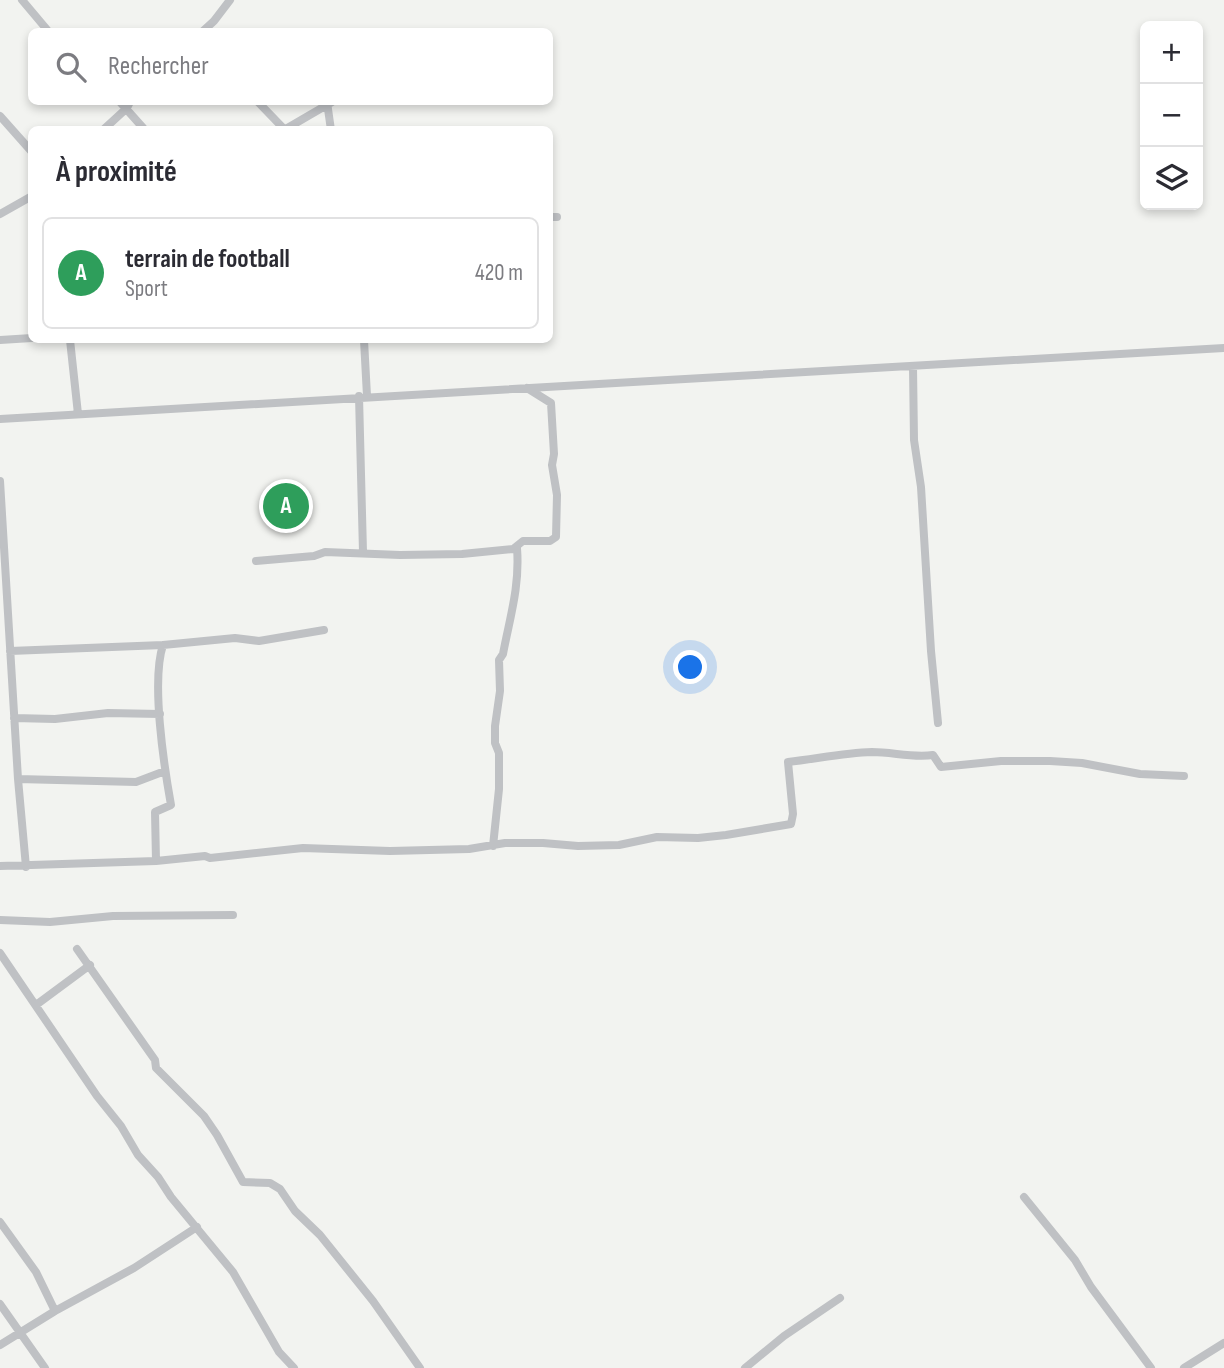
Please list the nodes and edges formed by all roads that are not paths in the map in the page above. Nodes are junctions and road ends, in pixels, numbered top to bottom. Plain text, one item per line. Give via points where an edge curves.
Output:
1 (22, 0) edge
2 (230, 0) edge
3 (46, 28) edge
4 (206, 28) edge
5 (125, 105) edge
6 (127, 105) edge
7 (261, 105) edge
8 (324, 105) edge
9 (329, 105) edge
10 (0, 116) edge
11 (107, 126) edge
12 (142, 126) edge
13 (281, 126) edge
14 (289, 126) edge
15 (331, 126) edge
16 (28, 148) edge
17 (28, 198) edge
18 (0, 214) edge
19 (28, 338) edge
20 (0, 340) edge
21 (70, 343) edge
22 (364, 343) edge
23 (1224, 348) edge
24 (913, 368) junction
25 (551, 386) junction
26 (526, 387) junction
27 (363, 396) junction
28 (551, 402) junction
29 (78, 414) junction
30 (0, 419) edge
31 (0, 481) edge
32 (517, 548) junction
33 (363, 552) junction
34 (2, 557) edge
35 (256, 561) dead end
36 (324, 630) dead end
37 (4, 631) edge
38 (163, 645) junction
39 (10, 651) junction
40 (160, 714) junction
41 (14, 718) junction
42 (938, 723) dead end
43 (165, 771) junction
44 (1184, 776) dead end
45 (18, 779) junction
46 (493, 846) junction
47 (156, 861) junction
48 (0, 866) edge
49 (26, 867) junction
50 (233, 915) dead end
51 (0, 920) edge
52 (77, 949) dead end
53 (0, 953) edge
54 (90, 965) junction
55 (36, 1005) junction
56 (1024, 1197) dead end
57 (0, 1222) edge
58 (197, 1227) junction
59 (840, 1298) dead end
60 (0, 1304) edge
61 (55, 1311) junction
62 (21, 1332) junction
63 (1224, 1343) edge
64 (0, 1345) edge
65 (45, 1368) edge
66 (293, 1368) edge
67 (420, 1368) edge
68 (745, 1368) edge
69 (1152, 1368) edge
70 (1184, 1368) edge

1 - 3 street
2 - 4 street
5 - 11 street
6 - 12 street
7 - 13 street
8 - 14 street
9 - 15 street
10 - 16 street
17 - 18 street
19 - 20 street
21 - 29 street
22 - 27 street
23 - 24 street
24 - 25 street
24 - 42 street via 914,440
25 - 26 street
25 - 28 street
26 - 27 street
26 - 28 street
27 - 29 street
27 - 33 street
28 - 32 street via 556,537 523,541
29 - 30 street
31 - 34 street
32 - 33 street via 441,555
32 - 46 street via 518,584 499,660 495,743 499,789
33 - 35 street
34 - 37 street
36 - 38 street via 259,641 235,638
37 - 39 street
38 - 39 street
38 - 40 street via 158,660
39 - 41 street
40 - 41 street
40 - 43 street
41 - 45 street
43 - 45 street via 136,782
43 - 47 street via 171,805 155,812
44 - 46 street via 1050,761 941,767 933,755 832,755 788,762 792,824 619,845
45 - 49 street
46 - 47 street via 303,848
47 - 49 street
48 - 49 street
50 - 51 street
52 - 54 street
53 - 55 street
54 - 55 street
54 - 67 street via 156,1068 210,1125 243,1182 270,1183 280,1189 373,1301
55 - 58 street via 138,1155
56 - 69 street
57 - 61 street via 36,1272
58 - 61 street
58 - 66 street via 233,1272
59 - 68 street
60 - 62 street
61 - 62 street
62 - 64 street
62 - 65 street
63 - 70 street

